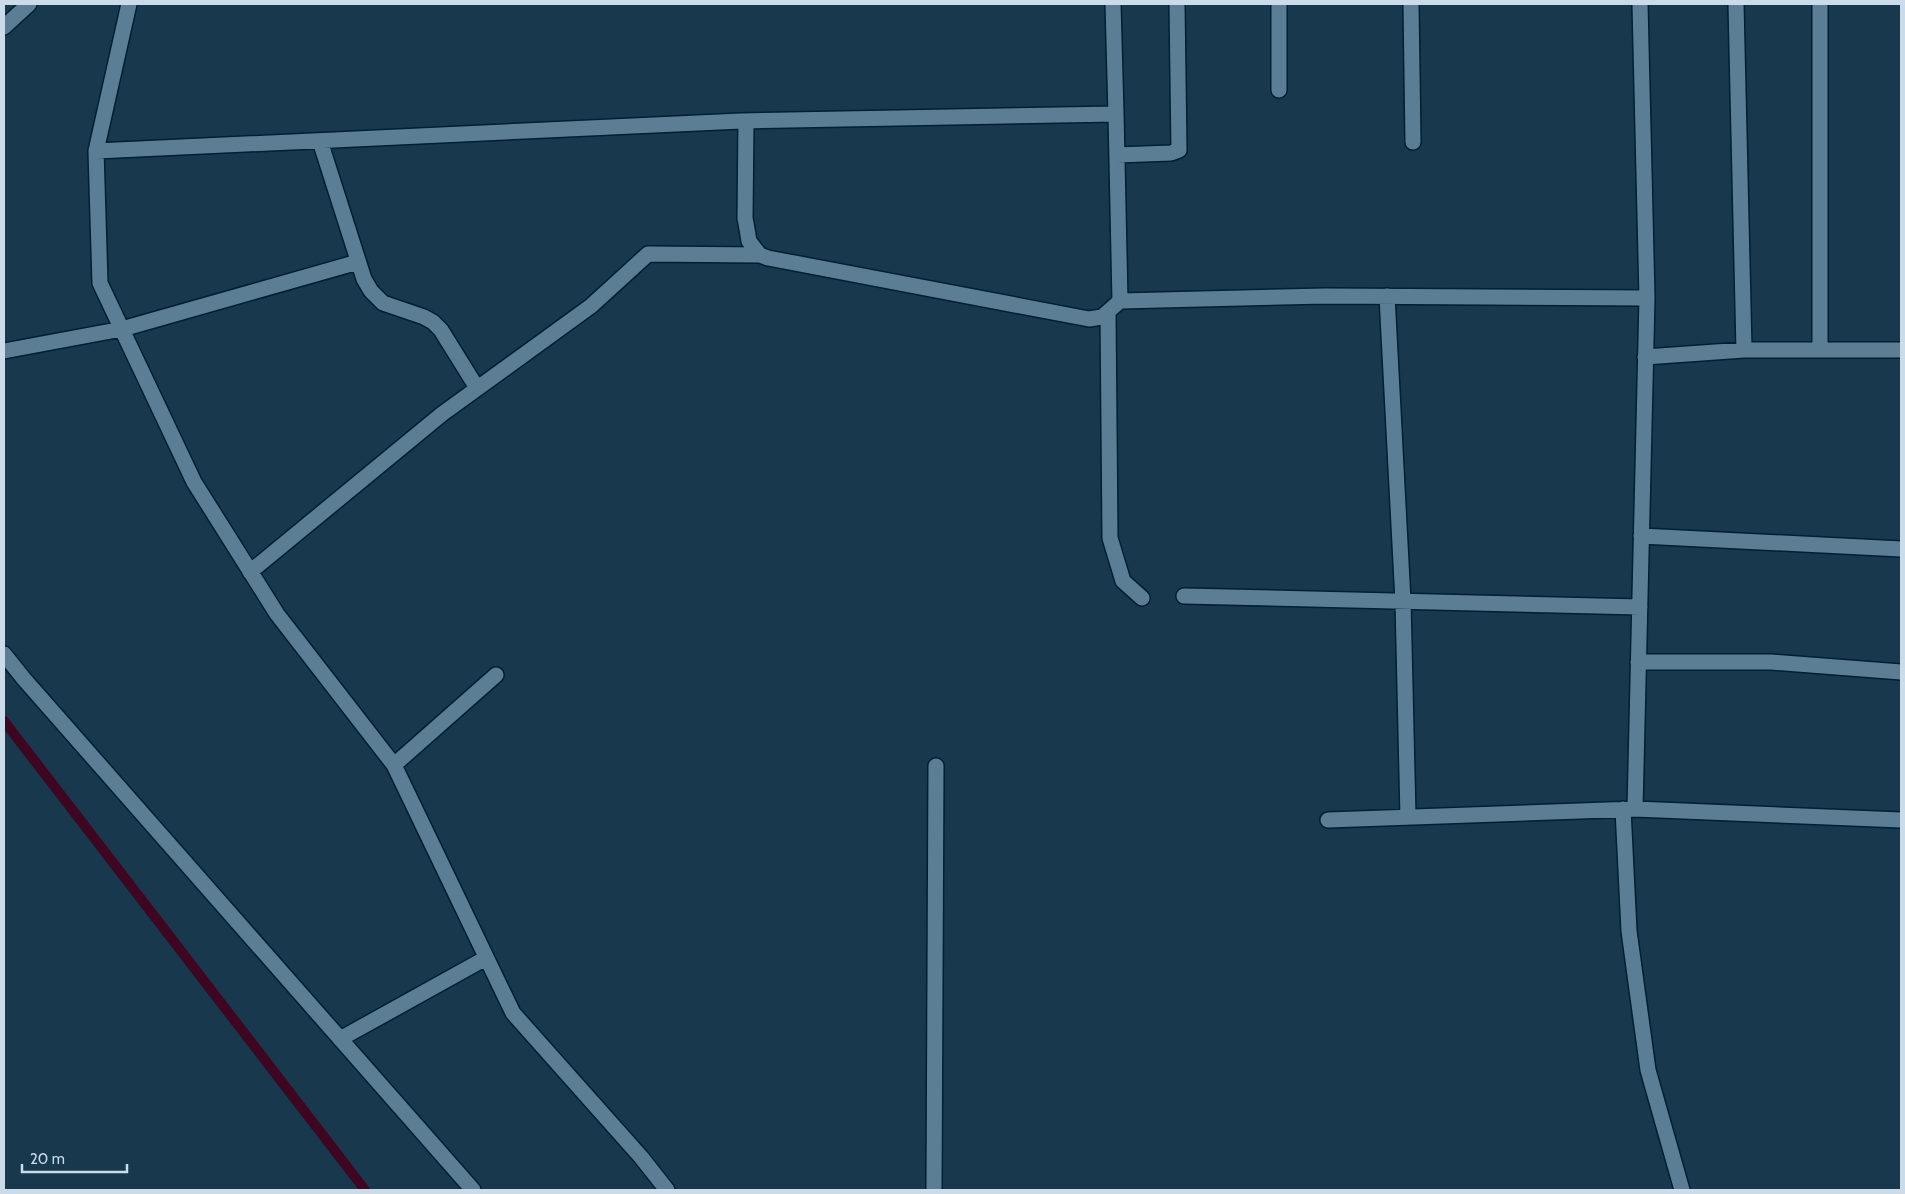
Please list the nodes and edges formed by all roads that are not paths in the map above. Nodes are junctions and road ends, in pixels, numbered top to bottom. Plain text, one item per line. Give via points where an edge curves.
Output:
1 (29, 4) edge
2 (129, 4) edge
3 (1113, 4) edge
4 (1177, 4) edge
5 (1279, 4) edge
6 (1410, 4) edge
7 (1640, 4) edge
8 (1736, 4) edge
9 (1820, 4) edge
10 (4, 26) edge
11 (1279, 90) dead end
12 (1116, 114) junction
13 (746, 121) junction
14 (320, 141) junction
15 (1413, 142) dead end
16 (96, 151) junction
17 (1116, 155) junction
18 (760, 255) junction
19 (358, 262) junction
20 (1387, 296) junction
21 (1647, 298) junction
22 (1120, 301) junction
23 (1108, 313) junction
24 (122, 329) junction
25 (1744, 350) junction
26 (1820, 350) junction
27 (1901, 350) edge
28 (4, 351) edge
29 (1645, 357) junction
30 (478, 388) junction
31 (1641, 536) junction
32 (1901, 549) edge
33 (250, 572) junction
34 (1184, 596) dead end
35 (1142, 598) dead end
36 (1403, 601) junction
37 (1640, 607) junction
38 (4, 654) edge
39 (1638, 662) junction
40 (1901, 672) edge
41 (496, 675) dead end
42 (394, 766) junction
43 (936, 766) dead end
44 (1629, 809) junction
45 (1408, 816) junction
46 (1328, 820) dead end
47 (1901, 820) edge
48 (486, 958) junction
49 (340, 1038) junction
50 (473, 1190) edge
51 (667, 1190) edge
52 (934, 1190) edge
53 (1682, 1190) edge

1 - 10 street
2 - 16 street
3 - 12 street
4 - 17 street via 1179,150
5 - 11 street
6 - 15 street
7 - 21 street
8 - 25 street
9 - 26 street
12 - 13 street
12 - 17 street
13 - 14 street
13 - 18 street via 745,218 749,241
14 - 16 street
14 - 19 street
16 - 24 street via 100,283
17 - 22 street
18 - 23 street via 1089,319
18 - 30 street via 648,254 591,306
19 - 24 street
19 - 30 street via 371,292 383,303 424,317 441,330
20 - 21 street
20 - 22 street
20 - 36 street
21 - 29 street
22 - 23 street
23 - 35 street via 1110,538 1123,581
24 - 28 street
24 - 33 street via 194,482
25 - 26 street
25 - 29 street
26 - 27 street
29 - 31 street
30 - 33 street
31 - 32 street
31 - 37 street
33 - 42 street via 276,614
34 - 36 street
36 - 37 street
36 - 45 street
37 - 39 street
38 - 49 street
39 - 40 street via 1771,662
39 - 44 street
41 - 42 street
42 - 48 street
43 - 52 street
44 - 45 street
44 - 47 street
44 - 53 street via 1629,931 1648,1070
45 - 46 street
48 - 49 street
48 - 51 street via 513,1013 641,1156
49 - 50 street

